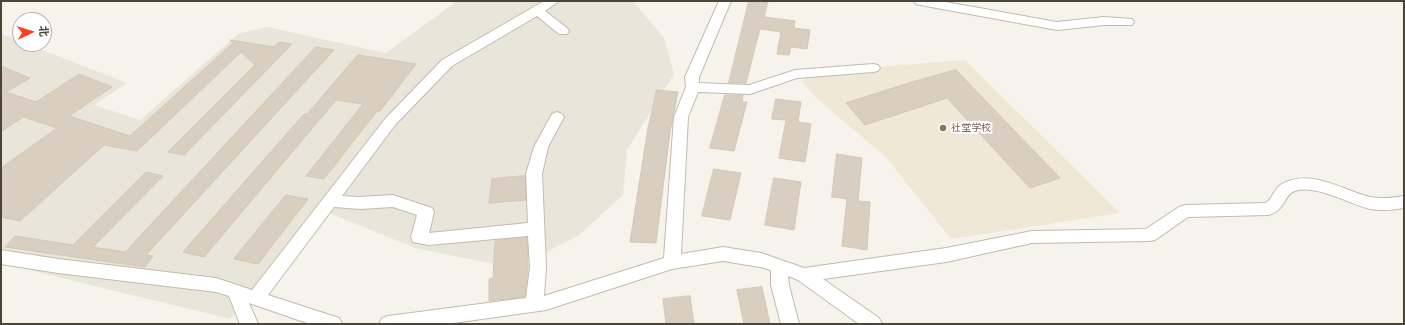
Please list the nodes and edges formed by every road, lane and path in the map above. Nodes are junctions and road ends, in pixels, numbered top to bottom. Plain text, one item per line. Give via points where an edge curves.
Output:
1 (553, 1) edge
2 (725, 1) edge
3 (920, 1) edge
4 (537, 10) junction
5 (1128, 22) dead end
6 (563, 31) dead end
7 (873, 68) dead end
8 (693, 87) junction
9 (557, 117) dead end
10 (330, 201) junction
11 (1404, 202) edge
12 (536, 229) junction
13 (1, 257) edge
14 (672, 262) junction
15 (779, 266) junction
16 (804, 275) junction
17 (235, 291) junction
18 (256, 298) junction
19 (534, 305) junction
20 (249, 324) edge
21 (334, 324) edge
22 (388, 324) edge
23 (790, 324) edge
24 (873, 324) edge

1 - 4 street
2 - 8 street via 692,77
3 - 5 street via 1058,26 1104,21
4 - 6 street
4 - 10 street via 447,63 390,122
7 - 8 street via 795,74 750,90
8 - 14 street via 681,117
9 - 12 street via 541,147 534,174
10 - 12 street via 393,201 426,212 419,236 429,239
10 - 18 street
11 - 16 street via 1370,203 1329,188 1302,185 1281,192 1276,204 1269,209 1185,211 1149,235 1032,237 946,255
12 - 19 street via 538,267
13 - 17 street via 216,285
14 - 15 street via 723,254 761,260
14 - 19 street
15 - 16 street
15 - 23 street via 780,285
16 - 24 street
17 - 18 street
17 - 20 street
18 - 21 street
19 - 22 street

